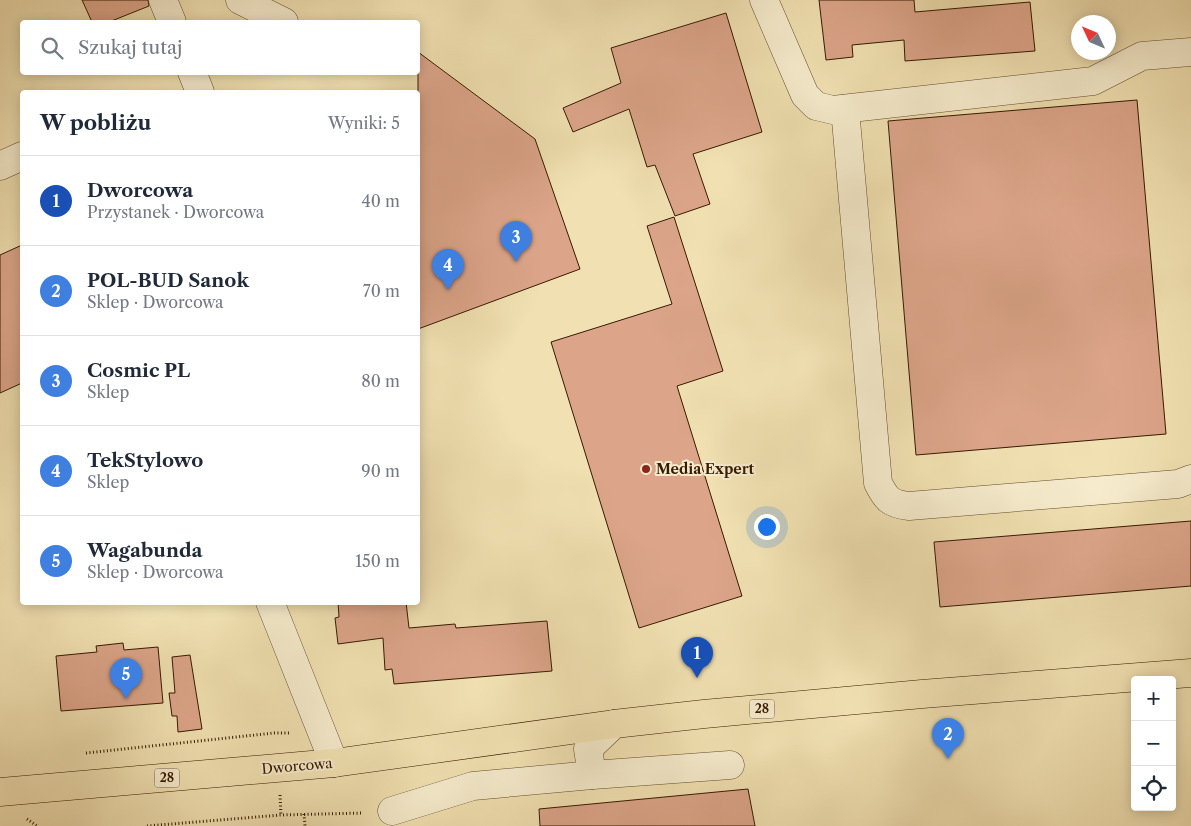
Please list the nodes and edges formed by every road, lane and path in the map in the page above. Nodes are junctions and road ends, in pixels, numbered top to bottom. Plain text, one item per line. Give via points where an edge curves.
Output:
1 (163, 0) edge
2 (240, 0) edge
3 (764, 0) edge
4 (171, 20) edge
5 (280, 20) edge
6 (1191, 52) edge
7 (193, 75) edge
8 (199, 90) edge
9 (845, 109) junction
10 (20, 157) edge
11 (0, 166) edge
12 (1191, 479) edge
13 (271, 605) edge
14 (1191, 673) edge
15 (614, 724) junction
16 (322, 732) junction
17 (78, 754) dead end
18 (334, 763) junction
19 (730, 765) dead end
20 (592, 775) junction
21 (279, 787) dead end
22 (0, 792) edge
23 (380, 812) joint
24 (304, 814) junction
25 (281, 815) junction
26 (23, 816) dead end
27 (37, 826) edge
28 (147, 826) edge
29 (305, 826) edge

1 - 4 street
2 - 5 street
3 - 9 street via 805,95 816,106
6 - 9 street via 1142,56 1092,81
7 - 8 street
9 - 12 street via 878,483 884,495 895,505 909,506 1178,484
10 - 11 street
13 - 16 street
14 - 15 main road, Dworcowa / 28 via 922,694
15 - 18 main road, Dworcowa / 28
15 - 20 street via 588,748
16 - 17 path via 274,733
16 - 18 street
18 - 22 main road, Dworcowa / 28
19 - 20 street
20 - 23 street via 473,786
21 - 25 path
23 - 24 path
24 - 25 path
24 - 29 path
25 - 28 path
26 - 27 path

